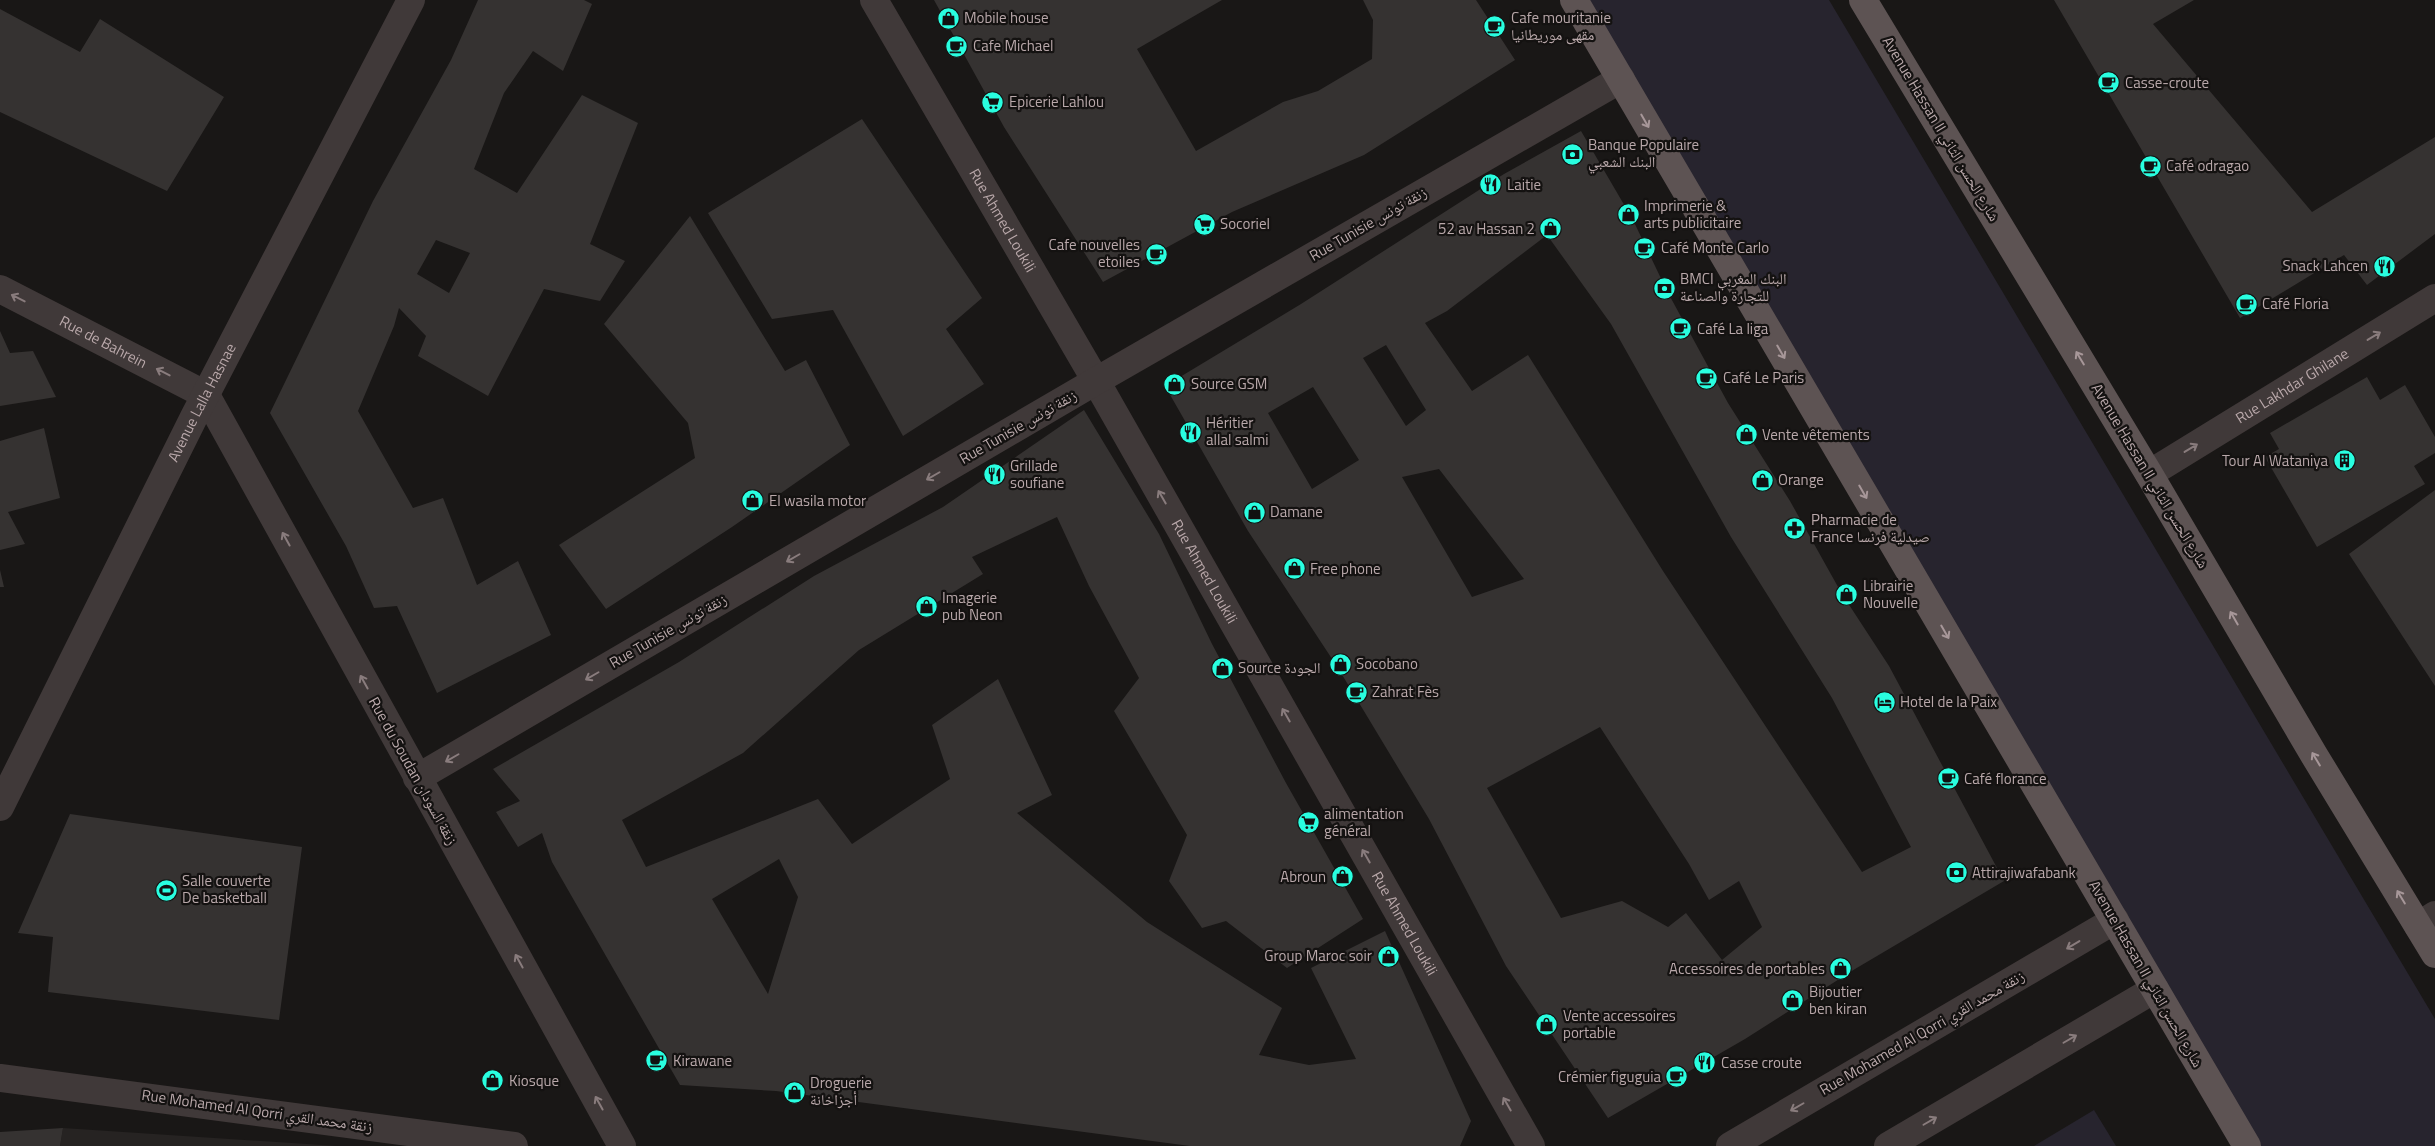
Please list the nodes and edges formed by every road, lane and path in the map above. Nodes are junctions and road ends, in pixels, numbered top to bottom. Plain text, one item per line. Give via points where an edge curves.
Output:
1 (410, 0) edge
2 (874, 0) edge
3 (1574, 0) edge
4 (1863, 0) edge
5 (1621, 79) junction
6 (0, 289) edge
7 (2435, 298) edge
8 (1096, 381) junction
9 (206, 395) junction
10 (2149, 474) junction
11 (417, 778) junction
12 (0, 807) edge
13 (2115, 920) junction
14 (2427, 920) edge
15 (2435, 954) edge
16 (2156, 989) junction
17 (0, 1078) edge
18 (514, 1146) edge
19 (622, 1146) edge
20 (1531, 1146) edge
21 (1730, 1146) edge
22 (1888, 1146) edge
23 (2247, 1146) edge

1 - 9 street, Avenue Lalla Hasnae
2 - 8 street, Rue Ahmed Loukili
3 - 5 main road, Avenue Hassan II شارع الحسن الثاني
10 -> 4 main road, Avenue Hassan II شارع الحسن الثاني
5 - 8 street, Rue Tunisie زنقة تونس
5 -> 13 main road, Avenue Hassan II شارع الحسن الثاني
9 -> 6 street, Rue de Bahrein
10 -> 7 street, Rue Lakhdar Ghilane
8 -> 11 street, Rue Tunisie زنقة تونس
20 -> 8 street, Rue Ahmed Loukili
11 -> 9 street, Rue du Soudan زنقة السودان
9 - 12 street, Avenue Lalla Hasnae
14 -> 10 main road, Avenue Hassan II شارع الحسن الثاني via 2314,755
19 -> 11 street, Rue du Soudan زنقة السودان
13 - 16 main road, Avenue Hassan II شارع الحسن الثاني
13 -> 21 street, Rue Mohamed Al Qorri زنقة محمد القري
14 - 15 main road, Avenue Hassan II شارع الحسن الثاني
22 -> 16 street
16 - 23 main road, Avenue Hassan II شارع الحسن الثاني
17 - 18 street, Rue Mohamed Al Qorri زنقة محمد القري

